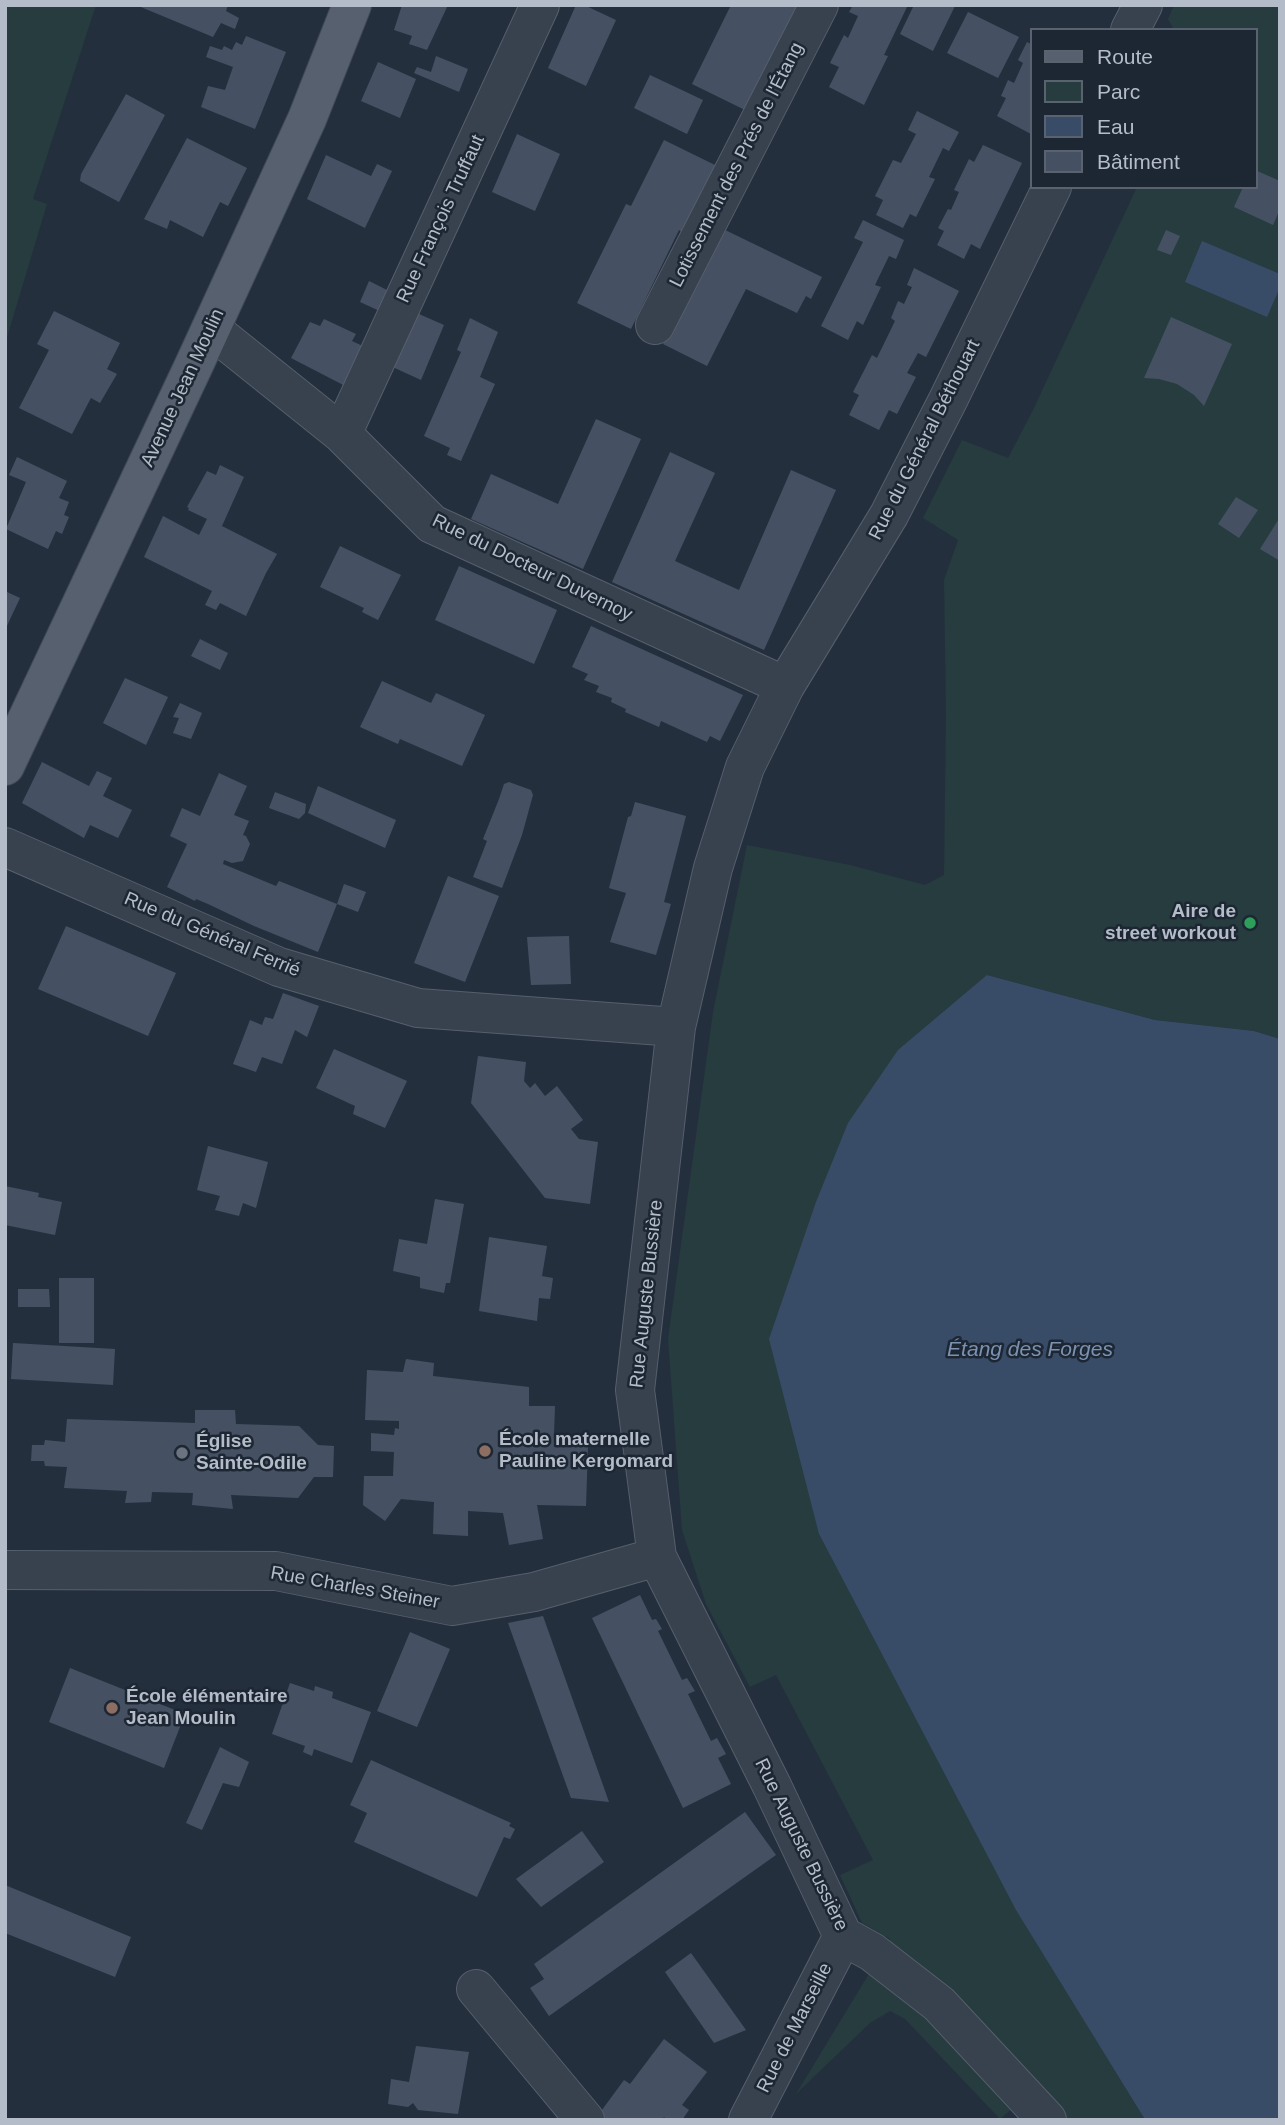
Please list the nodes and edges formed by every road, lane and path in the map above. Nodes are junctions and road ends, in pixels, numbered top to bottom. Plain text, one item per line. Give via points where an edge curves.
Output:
1 (352, 5) edge
2 (540, 5) edge
3 (819, 5) edge
4 (1143, 5) edge
5 (1131, 28) edge
6 (1051, 189) edge
7 (655, 325) dead end
8 (211, 329) junction
9 (342, 434) junction
10 (785, 686) junction
11 (5, 766) edge
12 (5, 847) edge
13 (676, 1027) junction
14 (657, 1557) junction
15 (5, 1570) edge
16 (843, 1936) junction
17 (476, 1989) dead end
18 (585, 2120) edge
19 (748, 2120) edge
20 (1047, 2120) edge

1 - 8 main road, Avenue Jean Moulin via 307,118
2 - 9 street, Rue François Truffaut
3 - 7 street, Lotissement des Prés de l'Étang
4 - 5 street
6 - 10 street, Rue du Général Béthouart via 888,515
8 - 9 street, Rue du Docteur Duvernoy
8 - 11 main road, Avenue Jean Moulin
9 - 10 street, Rue du Docteur Duvernoy via 432,524
10 - 13 street, Rue Auguste Bussière via 746,767 724,828
12 - 13 street, Rue du Général Ferrié via 279,967 418,1008
13 - 14 street, Rue Auguste Bussière via 635,1390
14 - 15 street, Rue Charles Steiner via 534,1592 452,1606 276,1572
14 - 16 street, Rue Auguste Bussière
16 - 19 street, Rue de Marseille
16 - 20 street, Rue Auguste Bussière via 872,1952 939,2004
17 - 18 street

